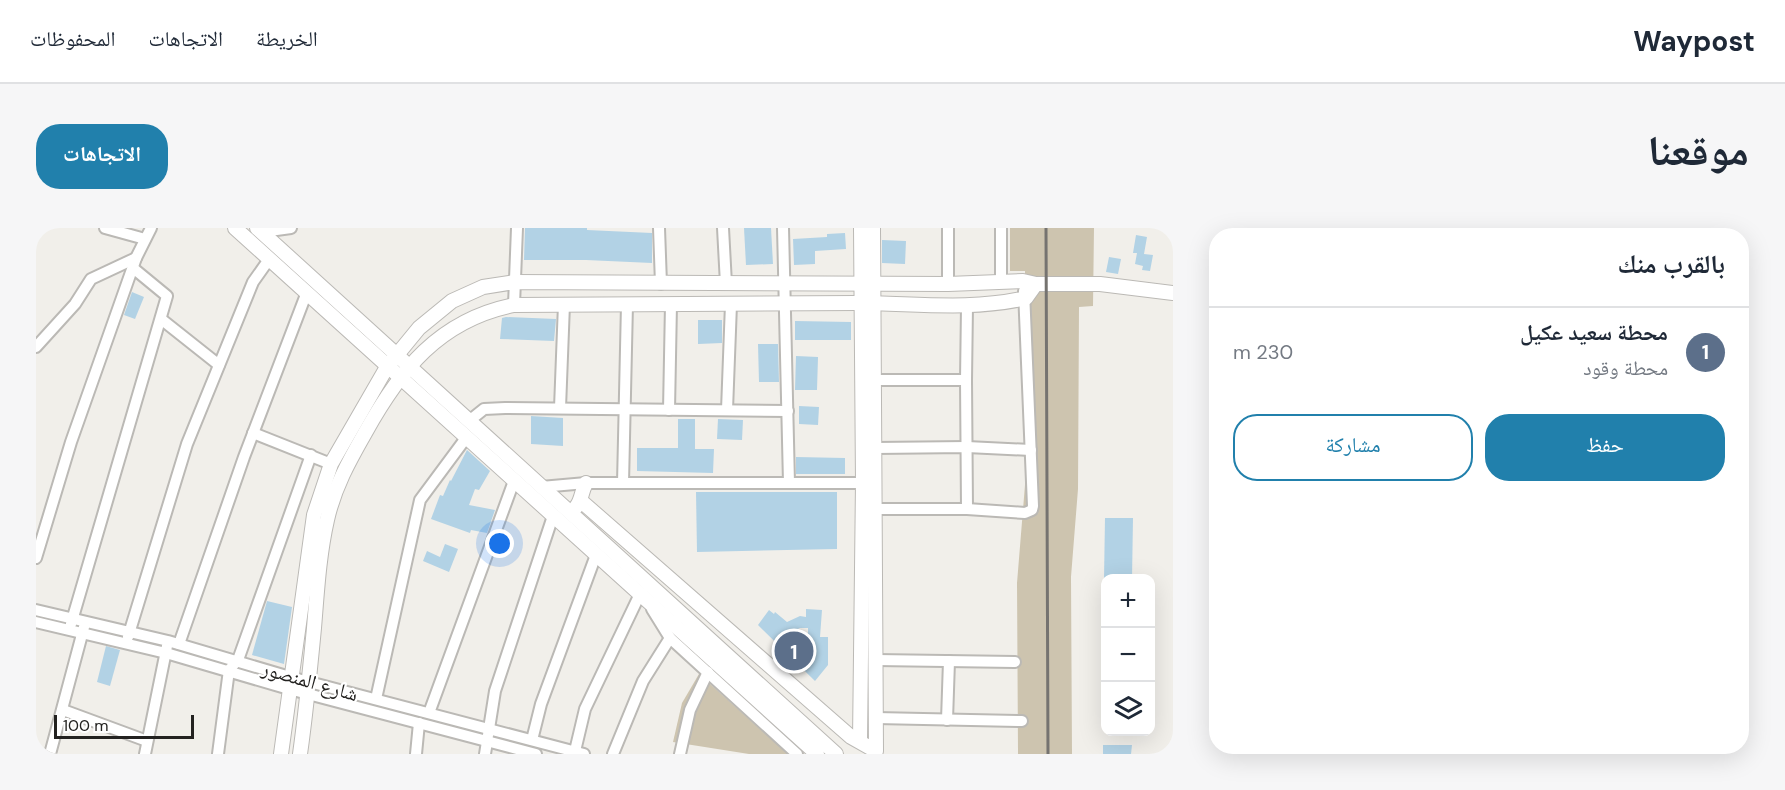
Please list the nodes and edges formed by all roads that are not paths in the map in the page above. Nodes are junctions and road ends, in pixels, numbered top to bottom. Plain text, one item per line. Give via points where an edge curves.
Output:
1 (105, 228) edge
2 (151, 228) edge
3 (235, 228) edge
4 (291, 228) edge
5 (517, 228) edge
6 (659, 228) edge
7 (723, 228) edge
8 (783, 228) edge
9 (861, 228) edge
10 (873, 228) edge
11 (948, 228) edge
12 (1001, 228) edge
13 (260, 230) edge
14 (145, 239) junction
15 (270, 258) junction
16 (134, 263) junction
17 (515, 282) junction
18 (1001, 282) junction
19 (1030, 283) junction
20 (661, 284) junction
21 (726, 284) junction
22 (784, 284) junction
23 (867, 284) junction
24 (948, 284) junction
25 (307, 292) junction
26 (1173, 293) edge
27 (1026, 298) junction
28 (868, 303) junction
29 (564, 304) junction
30 (627, 304) junction
31 (671, 304) junction
32 (731, 304) junction
33 (786, 304) junction
34 (514, 305) junction
35 (967, 306) junction
36 (161, 319) junction
37 (36, 347) edge
38 (397, 355) junction
39 (219, 365) junction
40 (408, 366) junction
41 (387, 367) junction
42 (399, 378) junction
43 (874, 380) junction
44 (966, 380) junction
45 (560, 408) junction
46 (625, 409) junction
47 (669, 410) junction
48 (727, 410) junction
49 (788, 411) junction
50 (469, 421) junction
51 (253, 433) junction
52 (466, 438) junction
53 (967, 447) junction
54 (875, 448) junction
55 (1031, 450) junction
56 (310, 455) junction
57 (331, 464) junction
58 (514, 481) junction
59 (586, 483) junction
60 (623, 483) junction
61 (789, 483) junction
62 (863, 483) junction
63 (541, 487) junction
64 (581, 501) junction
65 (875, 509) junction
66 (967, 509) junction
67 (571, 513) junction
68 (553, 516) junction
69 (596, 555) junction
70 (36, 558) edge
71 (643, 596) junction
72 (36, 610) edge
73 (72, 617) junction
74 (675, 617) junction
75 (36, 622) edge
76 (84, 627) junction
77 (70, 630) junction
78 (129, 632) junction
79 (670, 638) junction
80 (173, 642) junction
81 (126, 643) junction
82 (166, 652) junction
83 (238, 660) junction
84 (876, 660) junction
85 (949, 661) junction
86 (1015, 662) dead end
87 (229, 670) junction
88 (708, 672) junction
89 (289, 683) junction
90 (309, 688) junction
91 (376, 699) junction
92 (63, 710) junction
93 (429, 713) junction
94 (876, 718) junction
95 (947, 720) junction
96 (1022, 721) dead end
97 (419, 723) junction
98 (488, 729) junction
99 (532, 740) junction
100 (147, 741) junction
101 (486, 741) junction
102 (860, 741) junction
103 (580, 753) edge
104 (50, 754) edge
105 (145, 754) edge
106 (218, 754) edge
107 (281, 754) edge
108 (300, 754) edge
109 (416, 754) edge
110 (485, 754) edge
111 (536, 754) edge
112 (613, 754) edge
113 (680, 754) edge
114 (797, 754) edge
115 (817, 754) edge
116 (836, 754) edge

1 - 14 street
2 - 14 street
3 - 15 main road
4 - 13 street
5 - 17 street
6 - 20 street
7 - 21 street
8 - 22 street
9 - 23 main road
10 - 23 main road
11 - 24 street
12 - 18 street
13 - 38 main road
14 - 16 street
15 - 25 main road
15 - 39 street via 253,282
16 - 36 street via 167,296
16 - 37 street via 92,279
16 - 70 street via 71,442
17 - 20 main road
17 - 34 street
17 - 38 main road via 483,287 452,301 419,328
18 - 19 main road
18 - 24 main road
19 - 26 main road via 1100,284
19 - 27 main road
20 - 21 main road
21 - 22 main road
22 - 23 main road
22 - 33 street
23 - 24 main road
23 - 28 main road
25 - 41 main road
25 - 51 street
27 - 35 main road
27 - 55 street
28 - 33 main road
28 - 35 main road
28 - 43 main road
28 - 62 main road
29 - 30 main road
29 - 34 main road
29 - 45 street
30 - 31 main road
30 - 46 street
31 - 32 main road
31 - 47 street
32 - 33 main road
32 - 48 street
33 - 49 street
34 - 40 main road via 462,322
35 - 44 street
36 - 39 street
36 - 73 street
38 - 40 main road
38 - 41 main road
39 - 78 street via 187,444
40 - 42 main road
40 - 50 main road
41 - 42 main road
41 - 57 main road
42 - 52 main road
42 - 90 main road via 341,474 327,520
43 - 44 street
43 - 54 main road
44 - 53 street
45 - 46 street
45 - 50 street via 483,409
46 - 47 street
46 - 60 street
47 - 48 street
48 - 49 street
49 - 61 street
50 - 63 main road
51 - 56 street
51 - 80 street
52 - 58 main road
52 - 91 street via 420,500
53 - 54 street
53 - 55 street
53 - 66 street
54 - 65 main road
55 - 66 street via 1033,507 1029,513
56 - 57 street
56 - 83 street
57 - 89 main road via 314,515
58 - 68 main road
58 - 93 street
59 - 60 street
59 - 63 street
59 - 64 main road
60 - 61 street
61 - 62 street
62 - 102 main road
63 - 67 main road
64 - 67 main road
64 - 102 main road
65 - 66 street
65 - 84 main road
67 - 74 main road
68 - 69 main road
68 - 98 street via 495,691
69 - 71 main road
69 - 99 street via 541,704
71 - 74 main road
71 - 79 street
71 - 103 street via 585,709
72 - 73 street, شارع المنصور
73 - 76 street, شارع المنصور
73 - 77 street
74 - 115 main road
74 - 116 main road
75 - 77 street, شارع المنصور
76 - 77 street, شارع المنصور
76 - 78 street, شارع المنصور
76 - 81 street, شارع المنصور
76 - 92 street
78 - 80 street, شارع المنصور
78 - 81 street
79 - 88 street
79 - 112 street via 643,681
80 - 82 street
80 - 83 street, شارع المنصور
81 - 82 street, شارع المنصور
82 - 87 street, شارع المنصور
82 - 100 street
83 - 87 street
83 - 89 street, شارع المنصور
84 - 85 street
84 - 94 main road
85 - 86 street
85 - 95 street
87 - 89 street, شارع المنصور
87 - 106 street
88 - 113 street via 690,710
88 - 114 street
89 - 90 street, شارع المنصور
89 - 107 main road
90 - 91 street, شارع المنصور
90 - 97 street, شارع المنصور
90 - 108 main road
91 - 93 street, شارع المنصور
92 - 100 street
92 - 104 street
93 - 98 street, شارع المنصور
94 - 95 street
94 - 102 main road via 876,751
95 - 96 street
97 - 101 street, شارع المنصور
97 - 109 street
98 - 99 street, شارع المنصور
98 - 101 street
99 - 103 street, شارع المنصور
100 - 105 street
101 - 110 street
101 - 111 street, شارع المنصور

